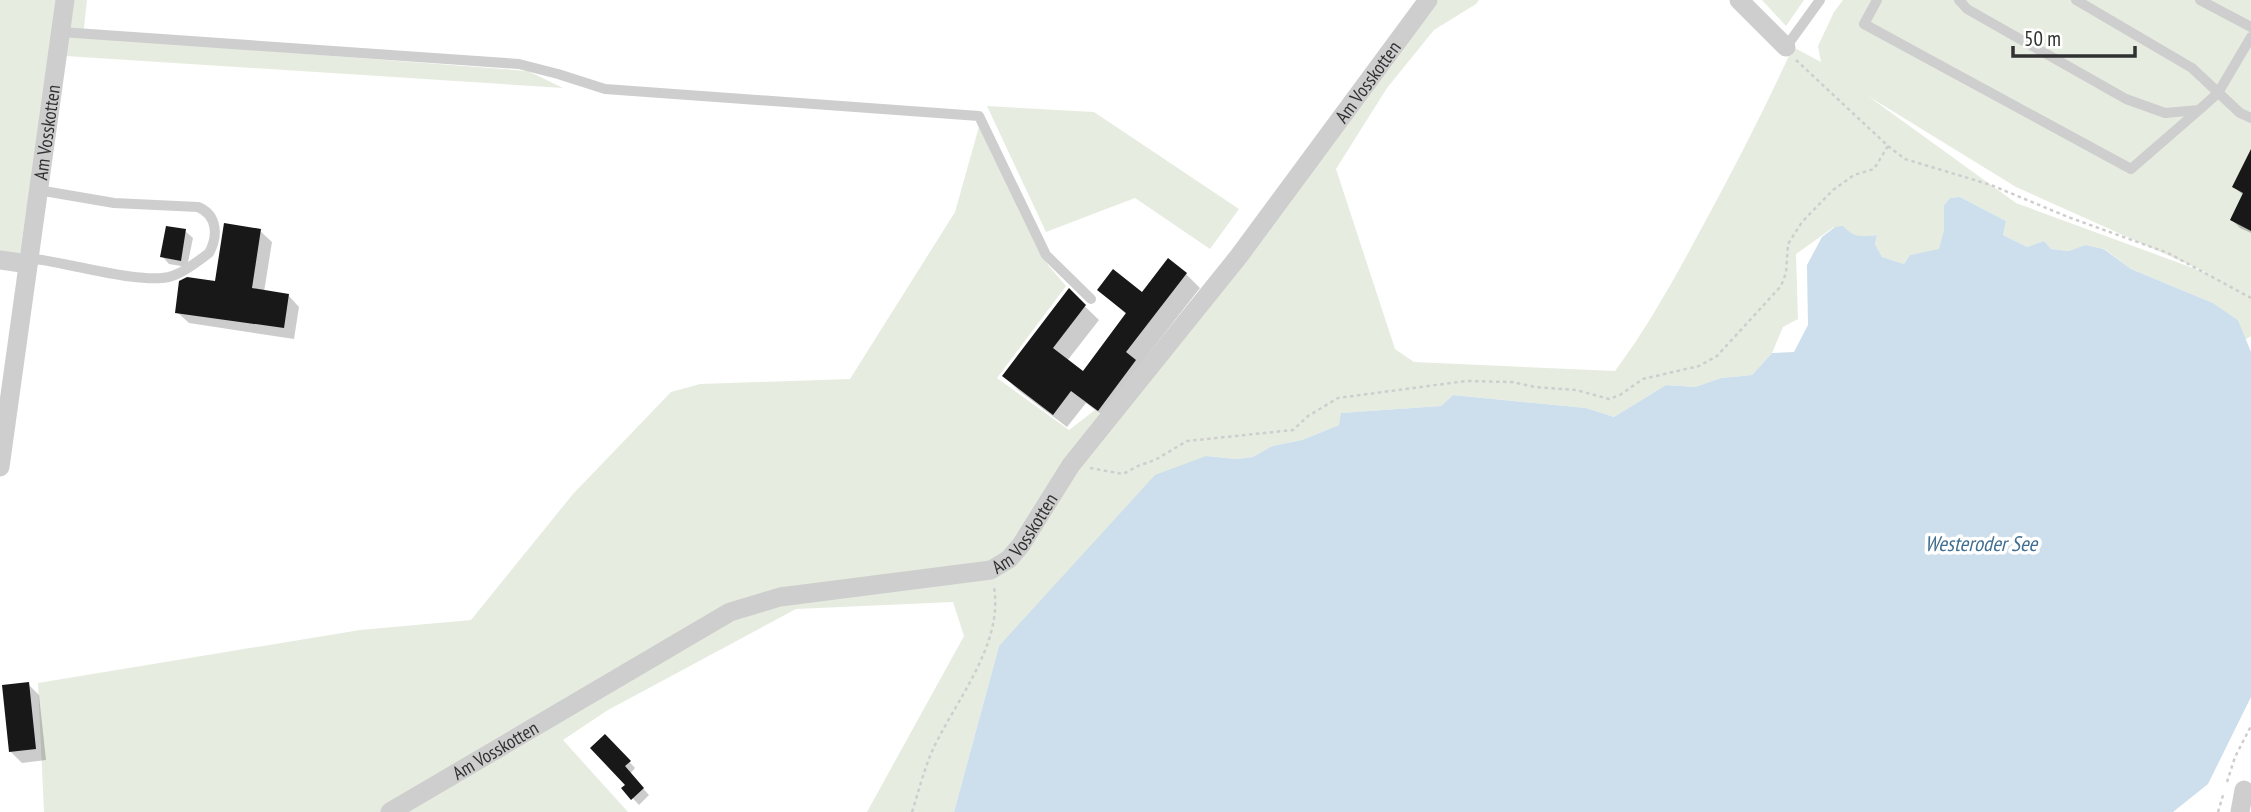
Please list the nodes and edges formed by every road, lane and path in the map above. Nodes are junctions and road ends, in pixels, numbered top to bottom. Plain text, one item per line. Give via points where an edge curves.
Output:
1 (65, 0) edge
2 (1428, 0) edge
3 (1739, 0) edge
4 (1820, 0) edge
5 (1877, 0) edge
6 (1959, 0) edge
7 (2076, 0) edge
8 (2200, 0) edge
9 (2251, 27) edge
10 (61, 32) junction
11 (2251, 37) edge
12 (1786, 47) junction
13 (2218, 93) junction
14 (2199, 110) junction
15 (2251, 118) edge
16 (1888, 146) junction
17 (38, 190) junction
18 (0, 260) edge
19 (28, 261) junction
20 (2251, 298) edge
21 (1091, 299) dead end
22 (1071, 465) junction
23 (0, 467) edge
24 (991, 570) junction
25 (2251, 726) edge
26 (2244, 790) dead end
27 (390, 812) edge
28 (912, 812) edge
29 (2218, 812) edge
30 (2239, 812) edge

1 - 10 street, Am Vosskotten
2 - 22 street, Am Vosskotten via 1238,256
3 - 12 street
4 - 12 lane
5 - 14 lane via 1864,24 2131,169
6 - 14 lane via 1966,9 2126,99 2165,113
7 - 13 lane via 2192,68
8 - 9 lane
10 - 17 street, Am Vosskotten
10 - 21 lane via 519,64 605,89 979,116 1046,255
11 - 13 lane
12 - 16 path
13 - 14 lane
13 - 15 lane
16 - 20 path via 1905,159 1991,185 2168,253
16 - 22 path via 1874,169 1854,175 1833,190 1802,222 1787,244 1781,286 1717,356 1699,366 1643,379 1609,400 1576,390 1466,381 1338,398 1293,429 1187,441 1123,474
17 - 19 street, Am Vosskotten
17 - 19 lane via 114,203 198,207 210,214 215,226 209,253 175,276 142,278 50,260
18 - 19 street
19 - 23 street, Am Vosskotten
22 - 24 street, Am Vosskotten via 1021,545
24 - 27 street, Am Vosskotten via 780,597 730,612
24 - 28 path via 997,601 994,624 973,679 930,756
25 - 29 path via 2235,757
26 - 30 street

